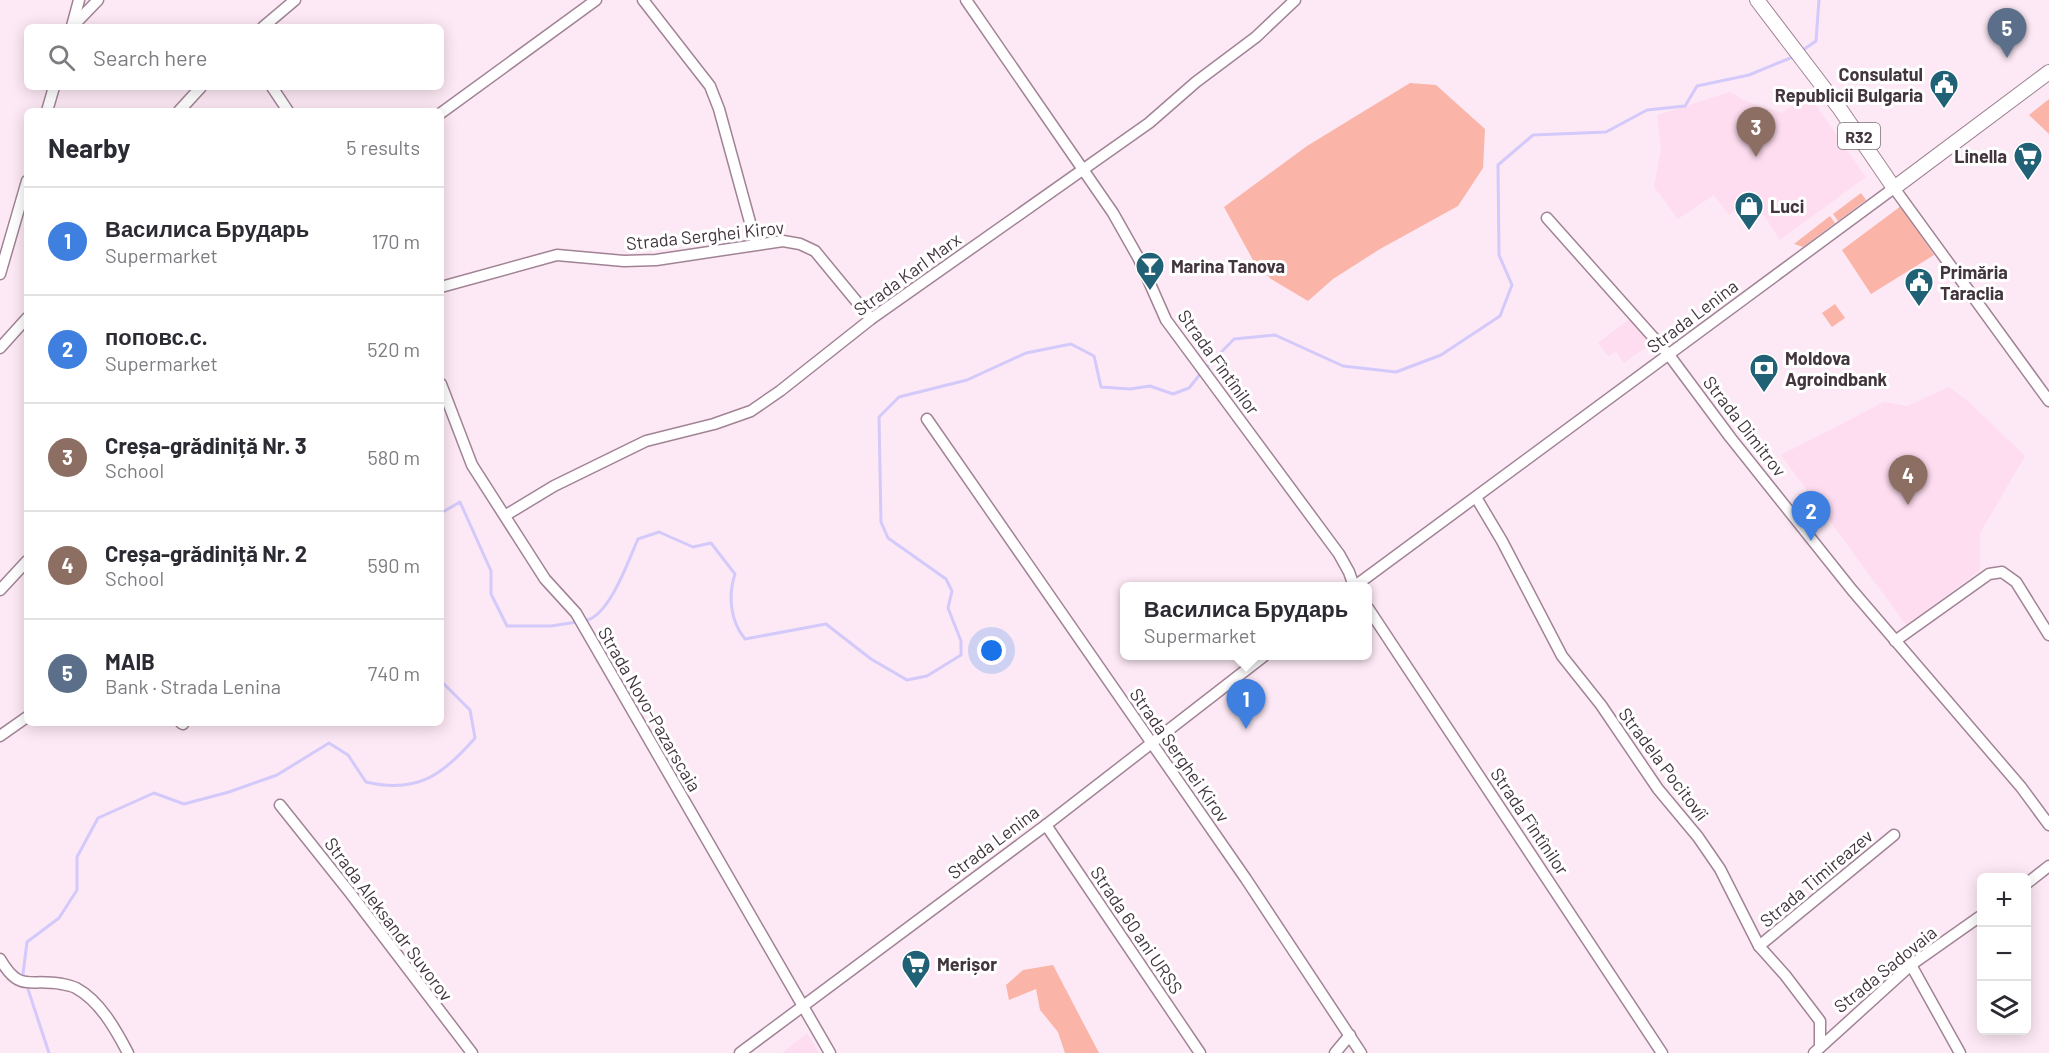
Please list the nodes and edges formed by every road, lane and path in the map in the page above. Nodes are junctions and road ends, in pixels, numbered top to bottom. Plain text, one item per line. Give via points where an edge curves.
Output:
1 (79, 0) edge
2 (98, 0) edge
3 (295, 0) edge
4 (596, 0) edge
5 (643, 0) edge
6 (966, 0) edge
7 (1295, 0) edge
8 (1757, 0) edge
9 (73, 24) edge
10 (75, 24) edge
11 (267, 24) edge
12 (2049, 72) edge
13 (53, 90) edge
14 (198, 90) edge
15 (274, 90) edge
16 (49, 108) edge
17 (182, 108) edge
18 (286, 108) edge
19 (444, 111) edge
20 (1083, 172) junction
21 (1894, 188) junction
22 (24, 192) edge
23 (1547, 218) dead end
24 (756, 244) junction
25 (0, 274) edge
26 (444, 286) edge
27 (871, 320) junction
28 (24, 321) edge
29 (0, 348) edge
30 (1669, 355) junction
31 (444, 392) edge
32 (2049, 401) edge
33 (927, 419) dead end
34 (1477, 499) junction
35 (506, 515) junction
36 (24, 564) edge
37 (1352, 582) edge
38 (1360, 582) edge
39 (0, 590) edge
40 (1372, 614) edge
41 (2049, 635) edge
42 (1895, 641) junction
43 (1259, 660) edge
44 (24, 719) edge
45 (0, 736) edge
46 (1151, 742) junction
47 (280, 805) dead end
48 (1046, 825) junction
49 (2049, 825) edge
50 (1894, 835) dead end
51 (2049, 866) edge
52 (2031, 880) edge
53 (1977, 918) edge
54 (1759, 946) junction
55 (0, 958) edge
56 (1911, 964) junction
57 (802, 1006) junction
58 (1350, 1035) junction
59 (1817, 1050) edge
60 (128, 1053) edge
61 (472, 1053) edge
62 (740, 1053) edge
63 (830, 1053) edge
64 (1200, 1053) edge
65 (1335, 1053) edge
66 (1361, 1053) edge
67 (1662, 1053) edge
68 (1960, 1053) edge

1 - 9 street
2 - 10 street
3 - 11 street
4 - 19 street
5 - 24 street via 710,86
6 - 20 street, Strada Fîntînilor
7 - 20 street, Strada Karl Marx via 1256,37
8 - 21 main road, R32
12 - 21 main road, Strada Lenina
13 - 16 street
14 - 17 street
15 - 18 street
20 - 27 street, Strada Karl Marx
20 - 37 street, Strada Fîntînilor via 1134,250 1166,320 1339,554
21 - 30 street, Strada Lenina
21 - 32 street
22 - 25 street
23 - 30 street, Strada Dimitrov
24 - 26 street, Strada Serghei Kirov via 656,260 557,255
24 - 27 street, Strada Serghei Kirov via 783,241 815,251
27 - 35 street, Strada Karl Marx via 751,411 646,441 554,486
28 - 29 street
30 - 34 street, Strada Lenina
30 - 42 street, Strada Dimitrov
31 - 35 street, Strada Novo-Pazarscaia via 472,465
33 - 46 street, Strada Serghei Kirov
34 - 38 street, Strada Lenina
34 - 54 street, Stradela Pocitovîi via 1563,656 1720,869
35 - 57 street, Strada Novo-Pazarscaia via 545,579 589,634
36 - 39 street
40 - 67 street, Strada Fîntînilor
41 - 42 street via 2012,576 2002,572 1989,574
42 - 49 street, Strada Dimitrov
43 - 46 street, Strada Lenina
44 - 45 street
46 - 48 street, Strada Lenina
46 - 58 street, Strada Serghei Kirov
47 - 61 street, Strada Aleksandr Suvorov
48 - 57 street, Strada Lenina
48 - 64 street, Strada 60 ani URSS
50 - 54 street, Strada Timireazev
51 - 52 street
53 - 56 street, Strada Sadovaia
54 - 59 street, Stradela Pocitovîi via 1820,1021
55 - 60 street via 10,976 22,983 42,981 75,987 98,1007
56 - 59 street, Strada Sadovaia
56 - 68 street
57 - 62 street, Strada Lenina
57 - 63 street, Strada Novo-Pazarscaia
58 - 65 street
58 - 66 street, Strada Serghei Kirov

